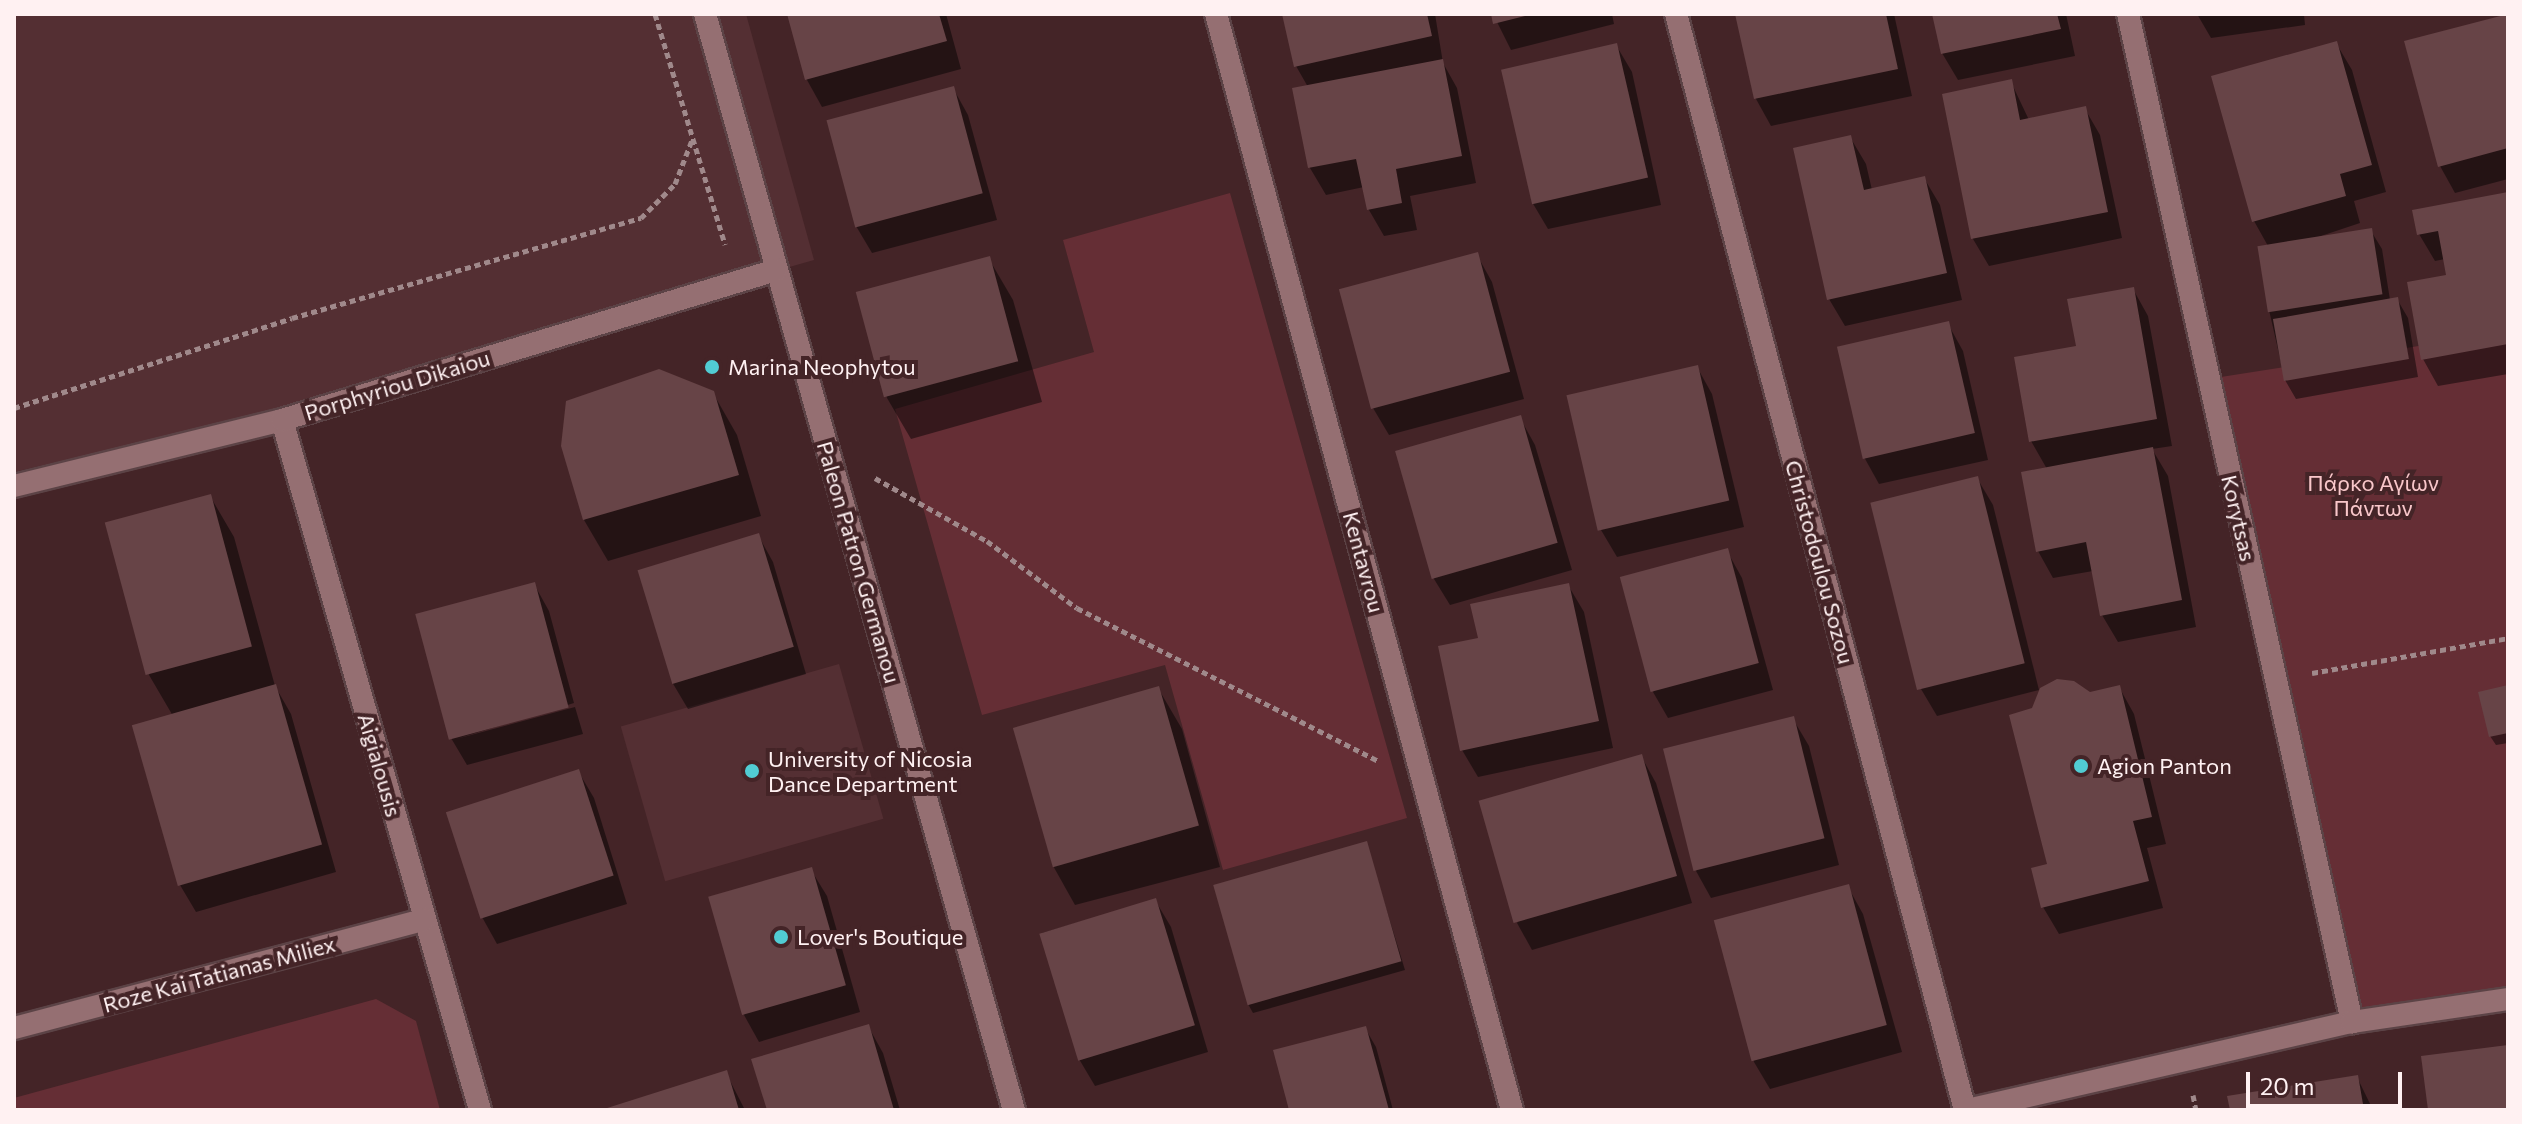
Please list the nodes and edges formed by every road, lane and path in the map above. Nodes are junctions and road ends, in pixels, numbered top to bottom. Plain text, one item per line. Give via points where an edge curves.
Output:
1 (655, 14) edge
2 (705, 14) edge
3 (1216, 14) edge
4 (1676, 14) edge
5 (2128, 14) edge
6 (692, 140) junction
7 (776, 270) junction
8 (736, 282) junction
9 (14, 408) edge
10 (282, 420) junction
11 (827, 452) junction
12 (14, 486) edge
13 (2508, 638) edge
14 (2275, 679) junction
15 (1423, 781) junction
16 (424, 920) junction
17 (2508, 999) edge
18 (2352, 1022) junction
19 (14, 1028) edge
20 (480, 1110) edge
21 (1014, 1110) edge
22 (1512, 1110) edge
23 (1966, 1110) edge

1 - 6 path
2 - 7 street, Paleon Patron Germanou
3 - 15 street, Kentavrou
4 - 23 street, Christodoulou Sozou
5 - 14 street, Korytsas
6 - 8 path
6 - 9 path via 675,184 641,218 292,318
7 - 8 street, Porphyriou Dikaiou
7 - 11 street, Paleon Patron Germanou
8 - 10 street, Porphyriou Dikaiou
10 - 12 street, Porphyriou Dikaiou
10 - 16 street, Aigialousis
11 - 15 path via 987,541 1077,608 1330,740
11 - 21 street, Paleon Patron Germanou
13 - 14 path
14 - 18 street, Korytsas
15 - 22 street, Kentavrou
16 - 19 street, Roze Kai Tatianas Miliex
16 - 20 street, Aigialousis
17 - 18 street
18 - 23 street

